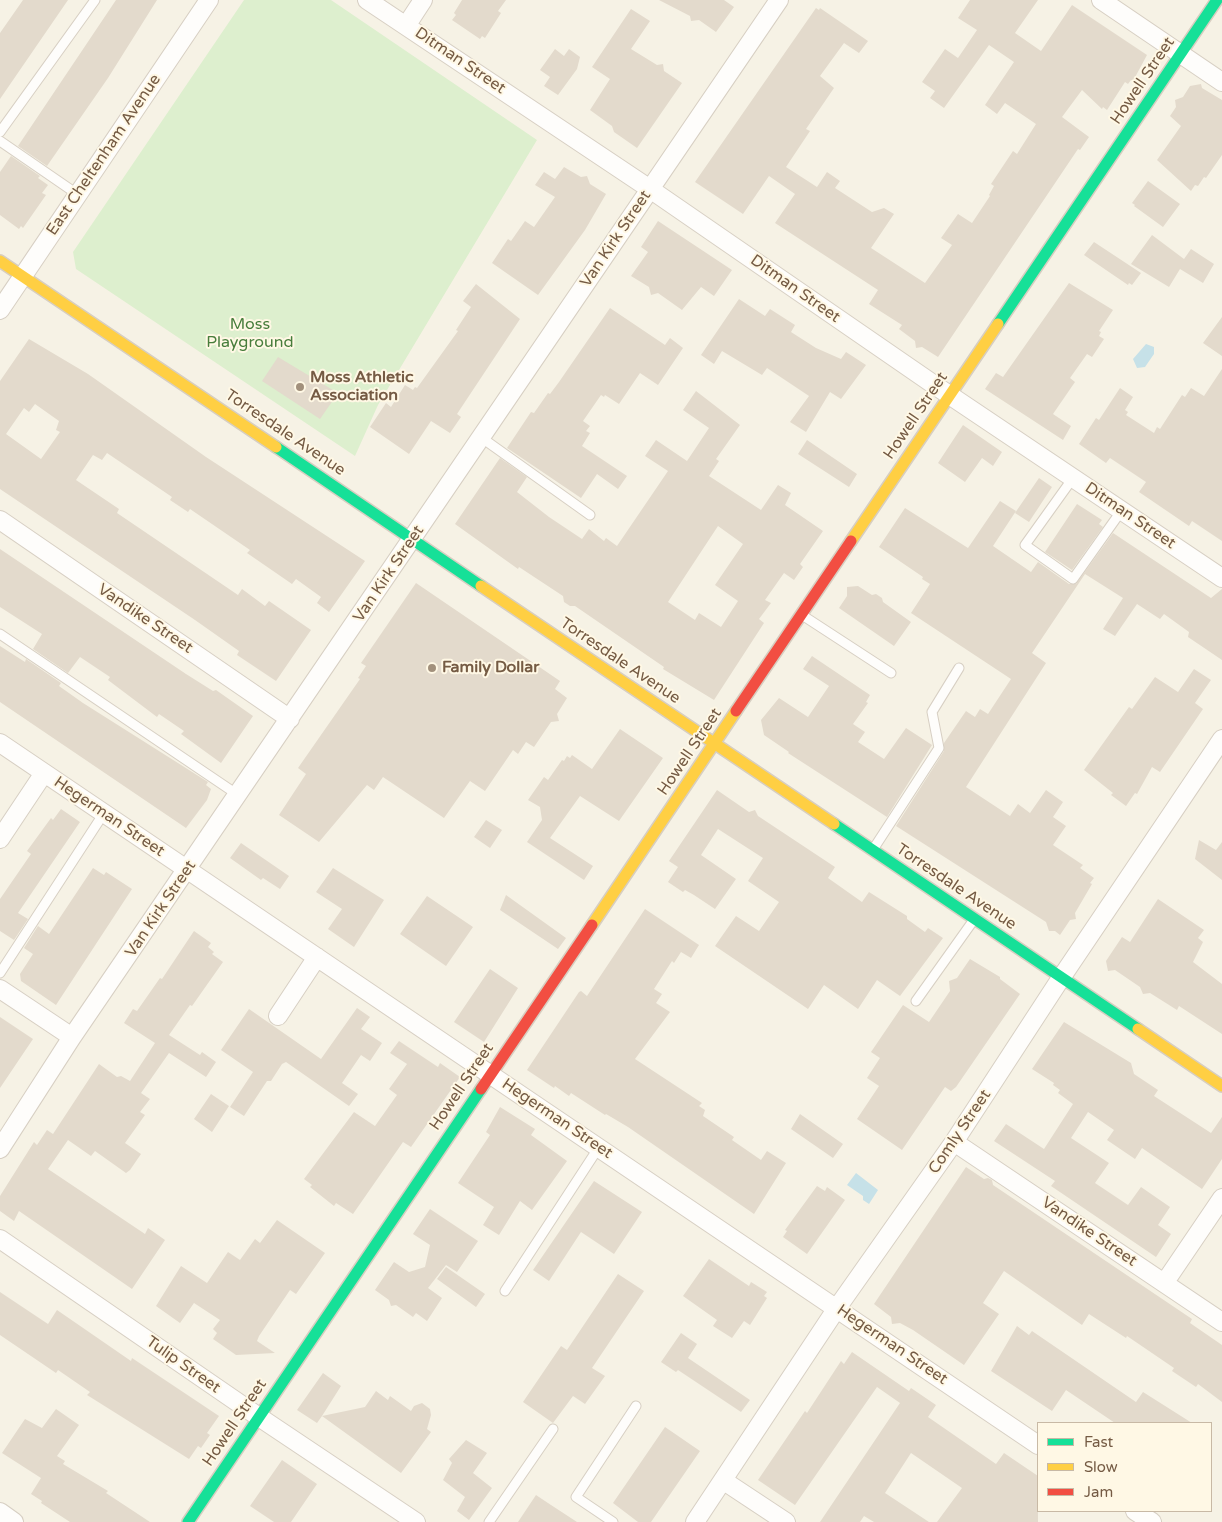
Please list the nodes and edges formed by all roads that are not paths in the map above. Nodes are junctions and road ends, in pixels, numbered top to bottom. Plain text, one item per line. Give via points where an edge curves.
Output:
1 (95, 0) edge
2 (208, 0) edge
3 (367, 0) edge
4 (423, 0) edge
5 (779, 0) edge
6 (1101, 0) edge
7 (1217, 0) edge
8 (406, 26) junction
9 (1181, 54) junction
10 (1222, 82) edge
11 (0, 132) edge
12 (0, 142) edge
13 (650, 188) junction
14 (77, 194) junction
15 (0, 261) edge
16 (23, 276) junction
17 (0, 310) edge
18 (949, 395) junction
19 (482, 438) junction
20 (1073, 478) junction
21 (1122, 510) junction
22 (590, 515) dead end
23 (0, 520) edge
24 (412, 539) junction
25 (1222, 578) edge
26 (802, 615) junction
27 (0, 634) edge
28 (959, 668) dead end
29 (891, 673) dead end
30 (290, 719) junction
31 (1222, 739) edge
32 (0, 743) edge
33 (715, 745) junction
34 (44, 773) junction
35 (238, 795) junction
36 (104, 813) junction
37 (0, 839) edge
38 (872, 850) junction
39 (188, 869) junction
40 (975, 919) junction
41 (318, 957) junction
42 (0, 974) edge
43 (1061, 978) junction
44 (0, 989) edge
45 (916, 1001) dead end
46 (278, 1016) dead end
47 (72, 1038) junction
48 (490, 1074) junction
49 (1222, 1086) edge
50 (954, 1142) junction
51 (599, 1148) junction
52 (0, 1149) edge
53 (1222, 1198) edge
54 (0, 1239) edge
55 (1164, 1282) junction
56 (505, 1291) dead end
57 (837, 1308) junction
58 (1222, 1322) edge
59 (636, 1406) dead end
60 (259, 1417) junction
61 (553, 1429) dead end
62 (1037, 1444) edge
63 (724, 1481) junction
64 (0, 1512) edge
65 (1137, 1512) edge
66 (14, 1522) edge
67 (188, 1522) edge
68 (416, 1522) edge
69 (489, 1522) edge
70 (613, 1522) edge
71 (695, 1522) edge
72 (786, 1522) edge
73 (1152, 1522) edge

1 - 11 lane
2 - 14 street, East Cheltenham Avenue
3 - 8 street, Ditman Street
4 - 8 street
5 - 13 street, Van Kirk Street
6 - 9 street
7 - 9 street, Howell Street
8 - 13 street, Ditman Street
9 - 10 street
9 - 18 street, Howell Street
12 - 14 lane
13 - 18 street, Ditman Street
13 - 19 street, Van Kirk Street
14 - 16 street, East Cheltenham Avenue
15 - 16 street, Torresdale Avenue
16 - 17 street, East Cheltenham Avenue
16 - 24 street, Torresdale Avenue
18 - 20 street, Ditman Street
18 - 26 street, Howell Street
19 - 22 lane
19 - 24 street, Van Kirk Street
20 - 21 street, Ditman Street
20 - 21 lane via 1025,545 1073,579
21 - 25 street, Ditman Street
23 - 30 street, Vandike Street
24 - 30 street, Van Kirk Street
24 - 33 street, Torresdale Avenue
26 - 29 lane
26 - 33 street, Howell Street
27 - 35 lane
28 - 38 lane via 932,712 939,748
30 - 35 street, Van Kirk Street
31 - 43 street, Comly Street
32 - 34 street, Hegerman Street
33 - 38 street, Torresdale Avenue
33 - 48 street, Howell Street
34 - 36 street, Hegerman Street
34 - 37 street
35 - 39 street, Van Kirk Street
36 - 39 street, Hegerman Street
36 - 42 lane
38 - 40 street, Torresdale Avenue
39 - 41 street, Hegerman Street
39 - 47 street, Van Kirk Street
40 - 43 street, Torresdale Avenue
40 - 45 lane
41 - 46 street
41 - 48 street, Hegerman Street
43 - 49 street, Torresdale Avenue
43 - 50 street, Comly Street
44 - 47 street
47 - 52 street, Van Kirk Street
48 - 51 street, Hegerman Street
48 - 60 street, Howell Street
50 - 55 street, Vandike Street
50 - 57 street, Comly Street
51 - 56 lane
51 - 57 street, Hegerman Street
53 - 55 street
54 - 60 street, Tulip Street
55 - 58 street, Vandike Street
57 - 62 street, Hegerman Street
57 - 63 street, Comly Street
59 - 70 lane via 576,1497
60 - 67 street, Howell Street
60 - 68 street, Tulip Street
61 - 69 lane
63 - 71 street, Comly Street
63 - 72 street
64 - 66 street
65 - 73 street

